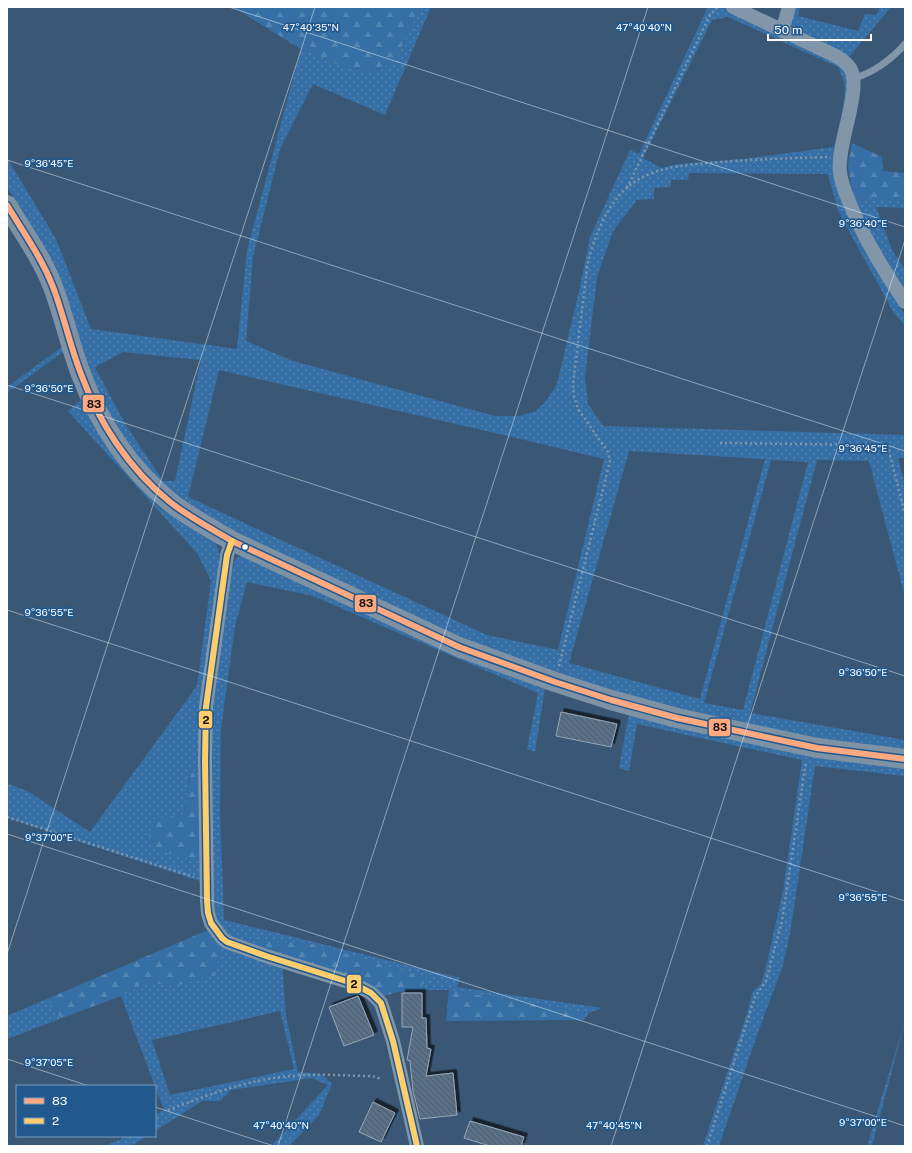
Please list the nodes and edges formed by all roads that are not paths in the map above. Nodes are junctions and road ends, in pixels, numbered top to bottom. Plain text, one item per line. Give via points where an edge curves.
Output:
1 (734, 7) edge
2 (789, 7) edge
3 (782, 31) junction
4 (905, 44) edge
5 (854, 78) junction
6 (7, 205) edge
7 (905, 302) edge
8 (232, 541) junction
9 (905, 760) edge
10 (417, 1146) edge

1 - 3 street
2 - 3 street
3 - 5 street via 841,59 850,68
4 - 5 lane via 896,54 863,76
5 - 7 street via 852,101 840,156 840,172 857,223
6 - 8 street via 53,287 84,381 103,424 117,445 170,503
8 - 9 street via 459,647 554,682 677,718 809,746
8 - 10 street via 227,555 206,707 206,880 211,923 227,942 352,983 371,993 381,1003 393,1041

